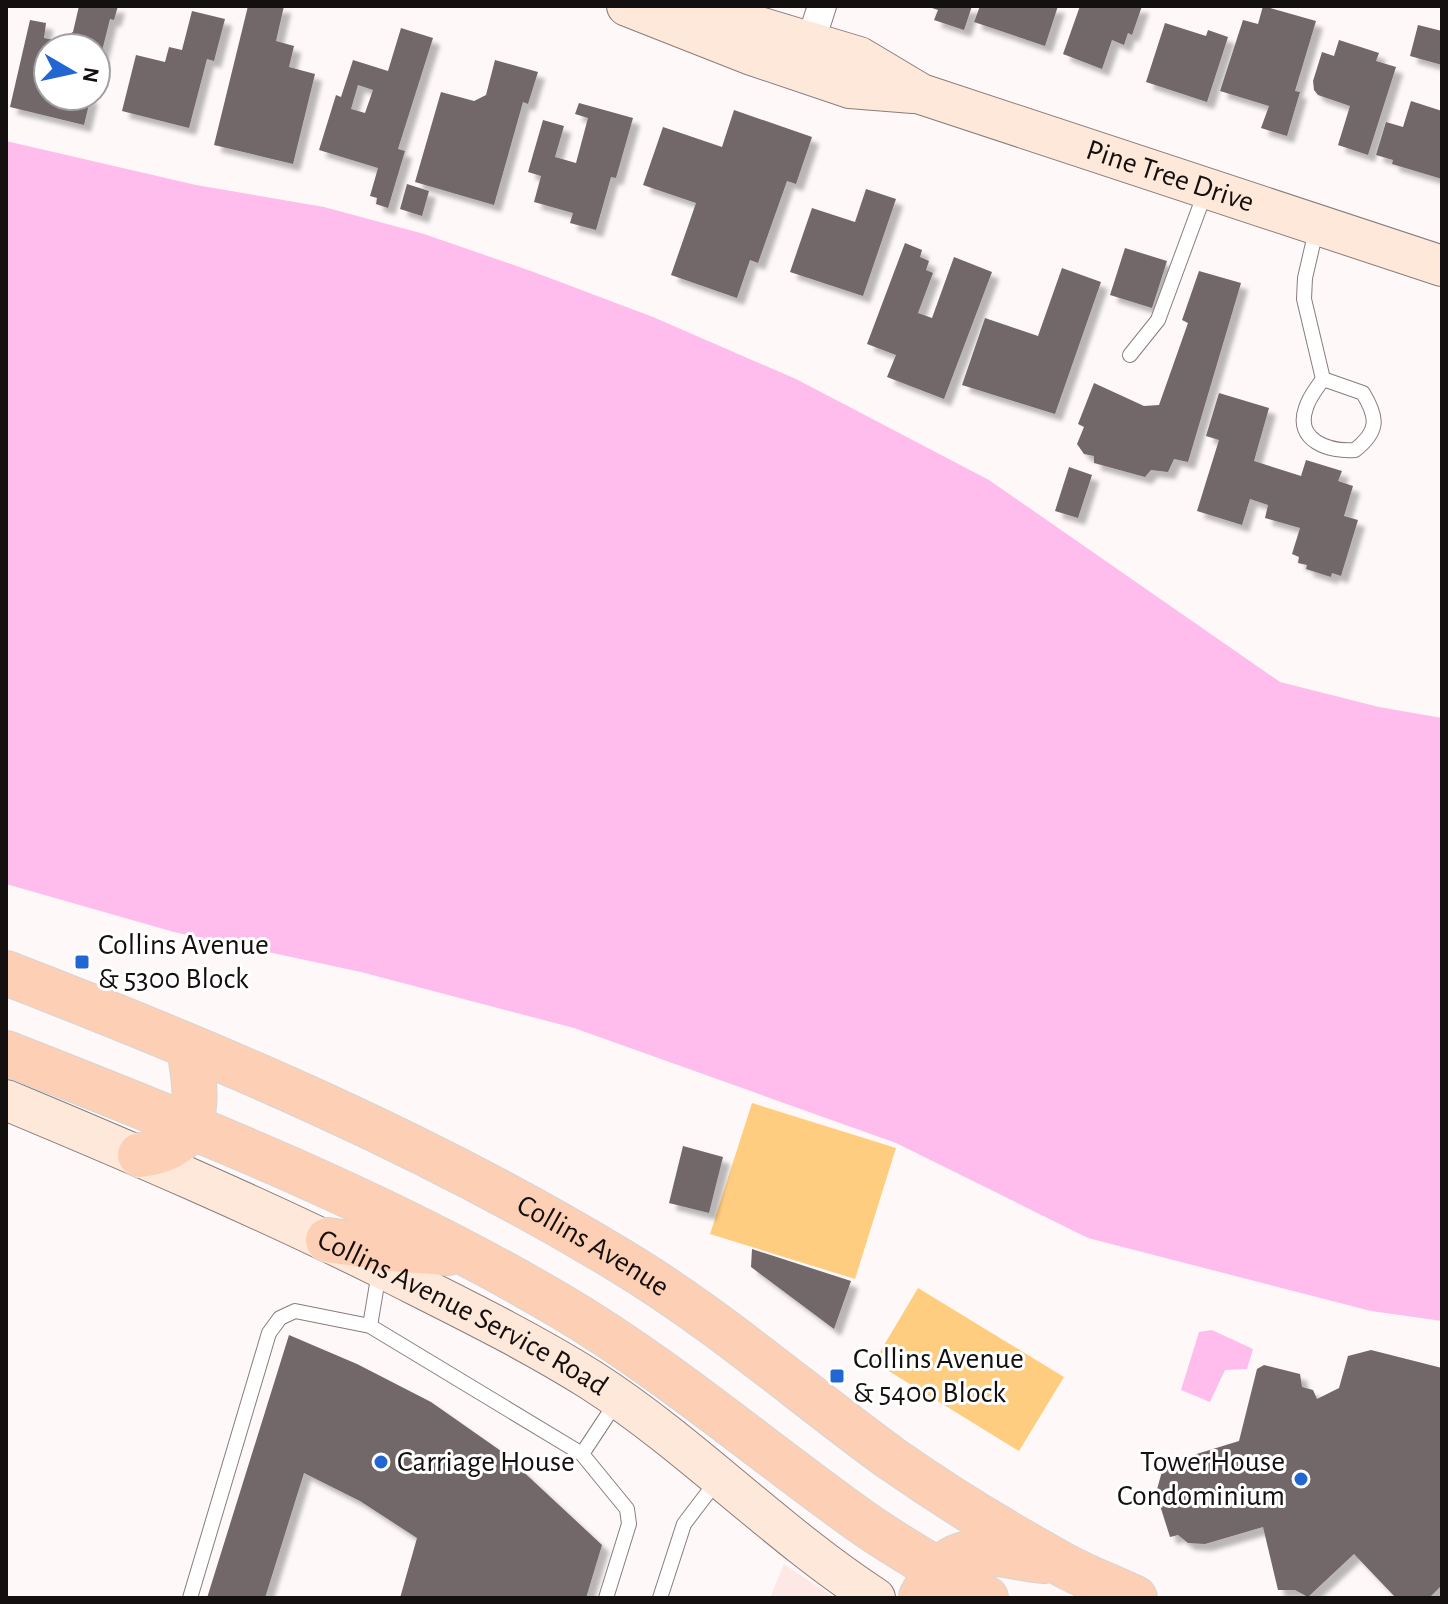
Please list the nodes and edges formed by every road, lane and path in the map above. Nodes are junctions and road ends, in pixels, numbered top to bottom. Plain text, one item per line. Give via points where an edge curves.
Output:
1 (627, 6) edge
2 (689, 6) edge
3 (816, 23) edge
4 (921, 94) junction
5 (1206, 190) junction
6 (1317, 226) junction
7 (1434, 261) edge
8 (1130, 355) dead end
9 (1323, 379) junction
10 (6, 973) edge
11 (189, 1047) junction
12 (6, 1053) edge
13 (7, 1103) edge
14 (189, 1127) junction
15 (140, 1155) junction
16 (328, 1240) junction
17 (469, 1255) junction
18 (380, 1267) junction
19 (370, 1326) junction
20 (619, 1399) junction
21 (582, 1454) junction
22 (720, 1476) junction
23 (1061, 1564) junction
24 (926, 1591) edge
25 (190, 1598) edge
26 (606, 1598) edge
27 (660, 1598) edge
28 (875, 1598) edge
29 (986, 1598) edge
30 (1135, 1598) edge

1 - 4 main road, Pine Tree Drive via 850,88
2 - 3 main road, Pine Tree Drive
3 - 4 main road, Pine Tree Drive via 859,57
4 - 5 main road, Pine Tree Drive
5 - 6 main road, Pine Tree Drive
5 - 8 lane via 1158,320
6 - 7 main road, Pine Tree Drive
6 - 9 lane via 1304,299
9 - 9 lane via 1304,410 1306,428 1325,449 1355,450 1374,428 1373,410 1363,393
10 - 11 main road, Collins Avenue
11 - 14 main road via 196,1099
11 - 23 main road, Collins Avenue via 394,1139 620,1261 719,1327 895,1461
12 - 14 main road
13 - 15 main road, Collins Avenue Service Road
14 - 15 main road via 169,1149
14 - 17 main road
15 - 16 main road, Collins Avenue Service Road
16 - 17 main road
16 - 18 main road, Collins Avenue Service Road
17 - 24 main road via 657,1368 865,1524
18 - 19 lane
18 - 20 main road, Collins Avenue Service Road via 481,1317
19 - 21 lane
19 - 25 lane via 295,1311 280,1318 269,1333
20 - 21 lane
20 - 22 main road, Collins Avenue Service Road
21 - 26 lane via 627,1509 629,1524
22 - 27 lane via 684,1524
22 - 28 main road, Collins Avenue Service Road
23 - 24 main road via 965,1552 952,1557
23 - 30 main road, Collins Avenue
24 - 29 main road

